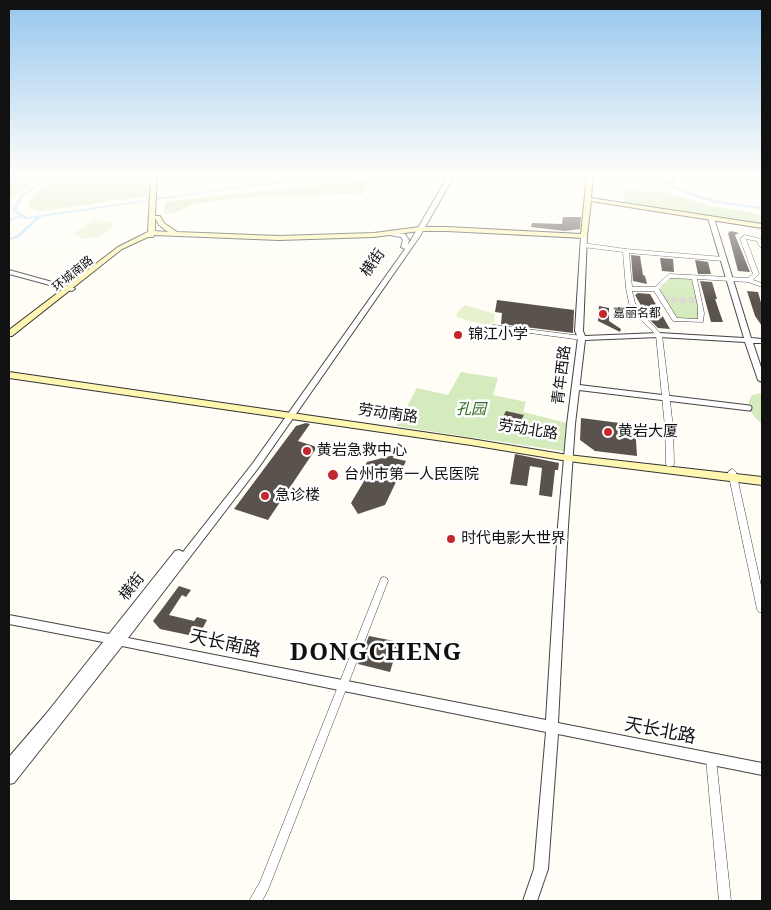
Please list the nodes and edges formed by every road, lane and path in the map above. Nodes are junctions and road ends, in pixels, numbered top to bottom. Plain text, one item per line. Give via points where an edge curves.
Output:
1 (155, 217) edge
2 (158, 217) joint
3 (429, 217) edge
4 (430, 217) edge
5 (586, 217) edge
6 (708, 217) edge
7 (711, 218) junction
8 (762, 226) edge
9 (420, 229) junction
10 (453, 229) junction
11 (174, 233) junction
12 (386, 233) junction
13 (153, 234) junction
14 (584, 236) junction
15 (583, 245) junction
16 (762, 246) edge
17 (404, 247) junction
18 (626, 250) junction
19 (722, 259) junction
20 (9, 272) edge
21 (694, 277) junction
22 (729, 279) junction
23 (750, 280) junction
24 (762, 285) edge
25 (69, 288) junction
26 (630, 289) junction
27 (656, 289) junction
28 (628, 307) tunnel mouth
29 (635, 308) junction
30 (362, 309) junction
31 (494, 327) dead end
32 (9, 334) edge
33 (659, 335) junction
34 (582, 338) junction
35 (9, 340) edge
36 (748, 340) junction
37 (762, 341) edge
38 (9, 371) edge
39 (9, 375) edge
40 (762, 380) edge
41 (575, 387) junction
42 (666, 399) junction
43 (749, 408) dead end
44 (291, 413) junction
45 (568, 455) junction
46 (670, 464) junction
47 (733, 475) junction
48 (762, 475) edge
49 (762, 481) edge
50 (759, 579) edge
51 (384, 581) dead end
52 (762, 610) edge
53 (9, 619) edge
54 (116, 639) junction
55 (344, 686) junction
56 (552, 728) junction
57 (711, 759) junction
58 (9, 766) edge
59 (762, 769) edge
60 (9, 778) edge
61 (255, 901) edge
62 (530, 901) edge
63 (725, 901) edge

1 - 13 main road
2 - 11 main road via 161,224
2 - 13 main road
3 - 9 street
4 - 10 street via 431,224
5 - 14 main road
6 - 7 main road
7 - 8 main road
7 - 19 street
9 - 10 main road
9 - 12 main road
9 - 17 street, 横街
9 - 30 street, 横街
10 - 14 main road
11 - 12 main road via 279,238
11 - 13 main road
12 - 17 street via 402,235 406,240
13 - 25 main road, 环城南路 via 124,248
14 - 15 street, 青年西路
15 - 18 street
15 - 34 street, 青年西路 via 579,331
16 - 23 street via 754,238 745,236 742,239 756,274
17 - 30 street, 横街
18 - 19 street
18 - 26 street
19 - 22 street
20 - 25 street
21 - 22 street
21 - 27 street via 669,276
21 - 27 street via 703,315 701,321 675,320
22 - 23 street
22 - 36 street
23 - 24 street
25 - 32 main road
25 - 35 main road, 环城南路
26 - 27 street
26 - 29 street
28 - 29 street
29 - 33 street
30 - 44 street, 横街
31 - 34 street
33 - 34 street
33 - 36 street
33 - 42 street
34 - 41 street, 青年西路
36 - 37 street
36 - 40 street
38 - 44 main road via 100,382
39 - 44 main road
41 - 42 street
41 - 45 street, 青年西路
42 - 43 street
42 - 46 street
44 - 45 main road, 劳动北路
44 - 54 street, 横街
45 - 46 main road, 劳动北路
45 - 47 main road
45 - 56 street, 青年西路
46 - 47 main road, 劳动北路
47 - 48 main road, 劳动北路
47 - 49 main road
47 - 50 street
50 - 52 street
51 - 55 street
53 - 54 street, 天长南路
54 - 55 street, 天长南路
54 - 58 street, 横街
54 - 60 street, 横街
55 - 56 street, 天长南路
55 - 61 street via 264,886
56 - 57 street, 天长北路
56 - 62 street, 青年西路 via 541,869
57 - 59 street, 天长北路
57 - 63 street

